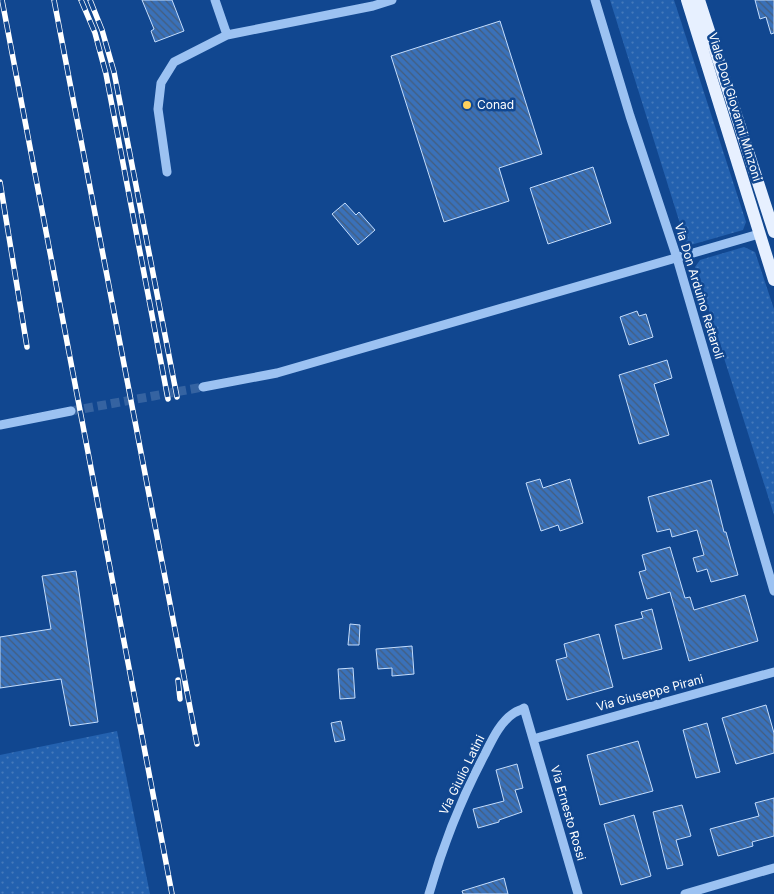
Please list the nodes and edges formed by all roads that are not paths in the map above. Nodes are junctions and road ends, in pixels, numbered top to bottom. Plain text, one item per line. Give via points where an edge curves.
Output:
1 (215, 0) edge
2 (392, 0) edge
3 (595, 0) edge
4 (687, 0) edge
5 (699, 0) edge
6 (227, 35) junction
7 (167, 172) dead end
8 (774, 232) edge
9 (759, 234) junction
10 (677, 258) junction
11 (774, 280) edge
12 (204, 387) tunnel mouth
13 (71, 411) tunnel mouth
14 (0, 425) edge
15 (774, 591) edge
16 (774, 672) edge
17 (533, 739) junction
18 (774, 868) edge
19 (429, 894) edge
20 (578, 894) edge
21 (685, 894) edge

1 - 6 street
2 - 6 street
3 - 10 street, Via Don Arduino Rettaroli
4 - 9 main road, Viale Don Giovanni Minzoni
5 - 8 main road, Viale Don Giovanni Minzoni
6 - 7 street via 174,62 161,83 158,109
9 - 10 street
9 - 11 main road, Viale Don Giovanni Minzoni
10 - 12 street via 277,373
10 - 15 street, Via Don Arduino Rettaroli
13 - 14 street
16 - 17 street, Via Giuseppe Pirani
17 - 19 street, Via Giulio Latini via 524,708 504,722 476,770 452,822
17 - 20 street, Via Ernesto Rossi
18 - 21 street

